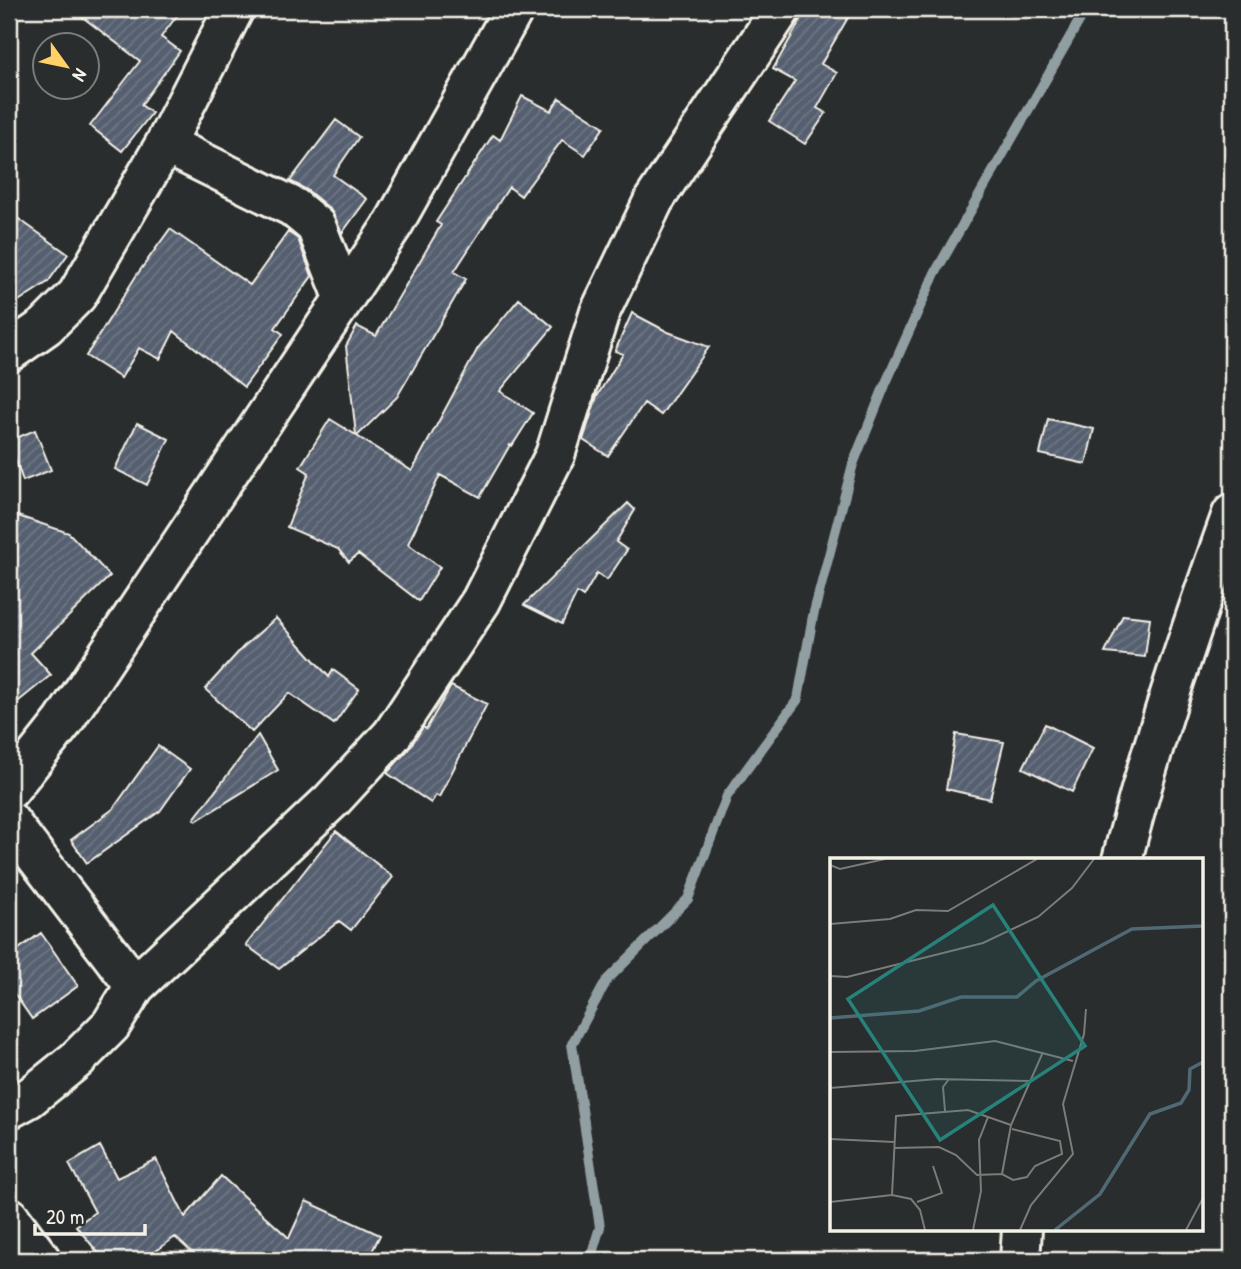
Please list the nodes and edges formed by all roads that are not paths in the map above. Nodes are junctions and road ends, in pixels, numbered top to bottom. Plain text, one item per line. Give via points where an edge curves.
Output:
1 (234, 9) edge
2 (514, 9) edge
3 (781, 9) edge
4 (165, 144) junction
5 (344, 297) junction
6 (9, 352) edge
7 (1232, 514) edge
8 (9, 790) edge
9 (9, 821) edge
10 (1122, 858) edge
11 (135, 985) junction
12 (9, 1109) edge
13 (9, 1217) edge
14 (1022, 1230) edge
15 (41, 1260) edge
16 (1020, 1260) edge

1 - 4 street
2 - 5 street via 394,223
3 - 11 street via 654,200 600,312 555,455 481,601 400,724 332,800
4 - 5 street via 293,207 316,226
4 - 6 street via 77,295 46,326
5 - 8 street via 63,722
7 - 10 street via 1152,747
9 - 11 street
11 - 12 street via 111,1025 76,1060
13 - 15 street
14 - 16 street

